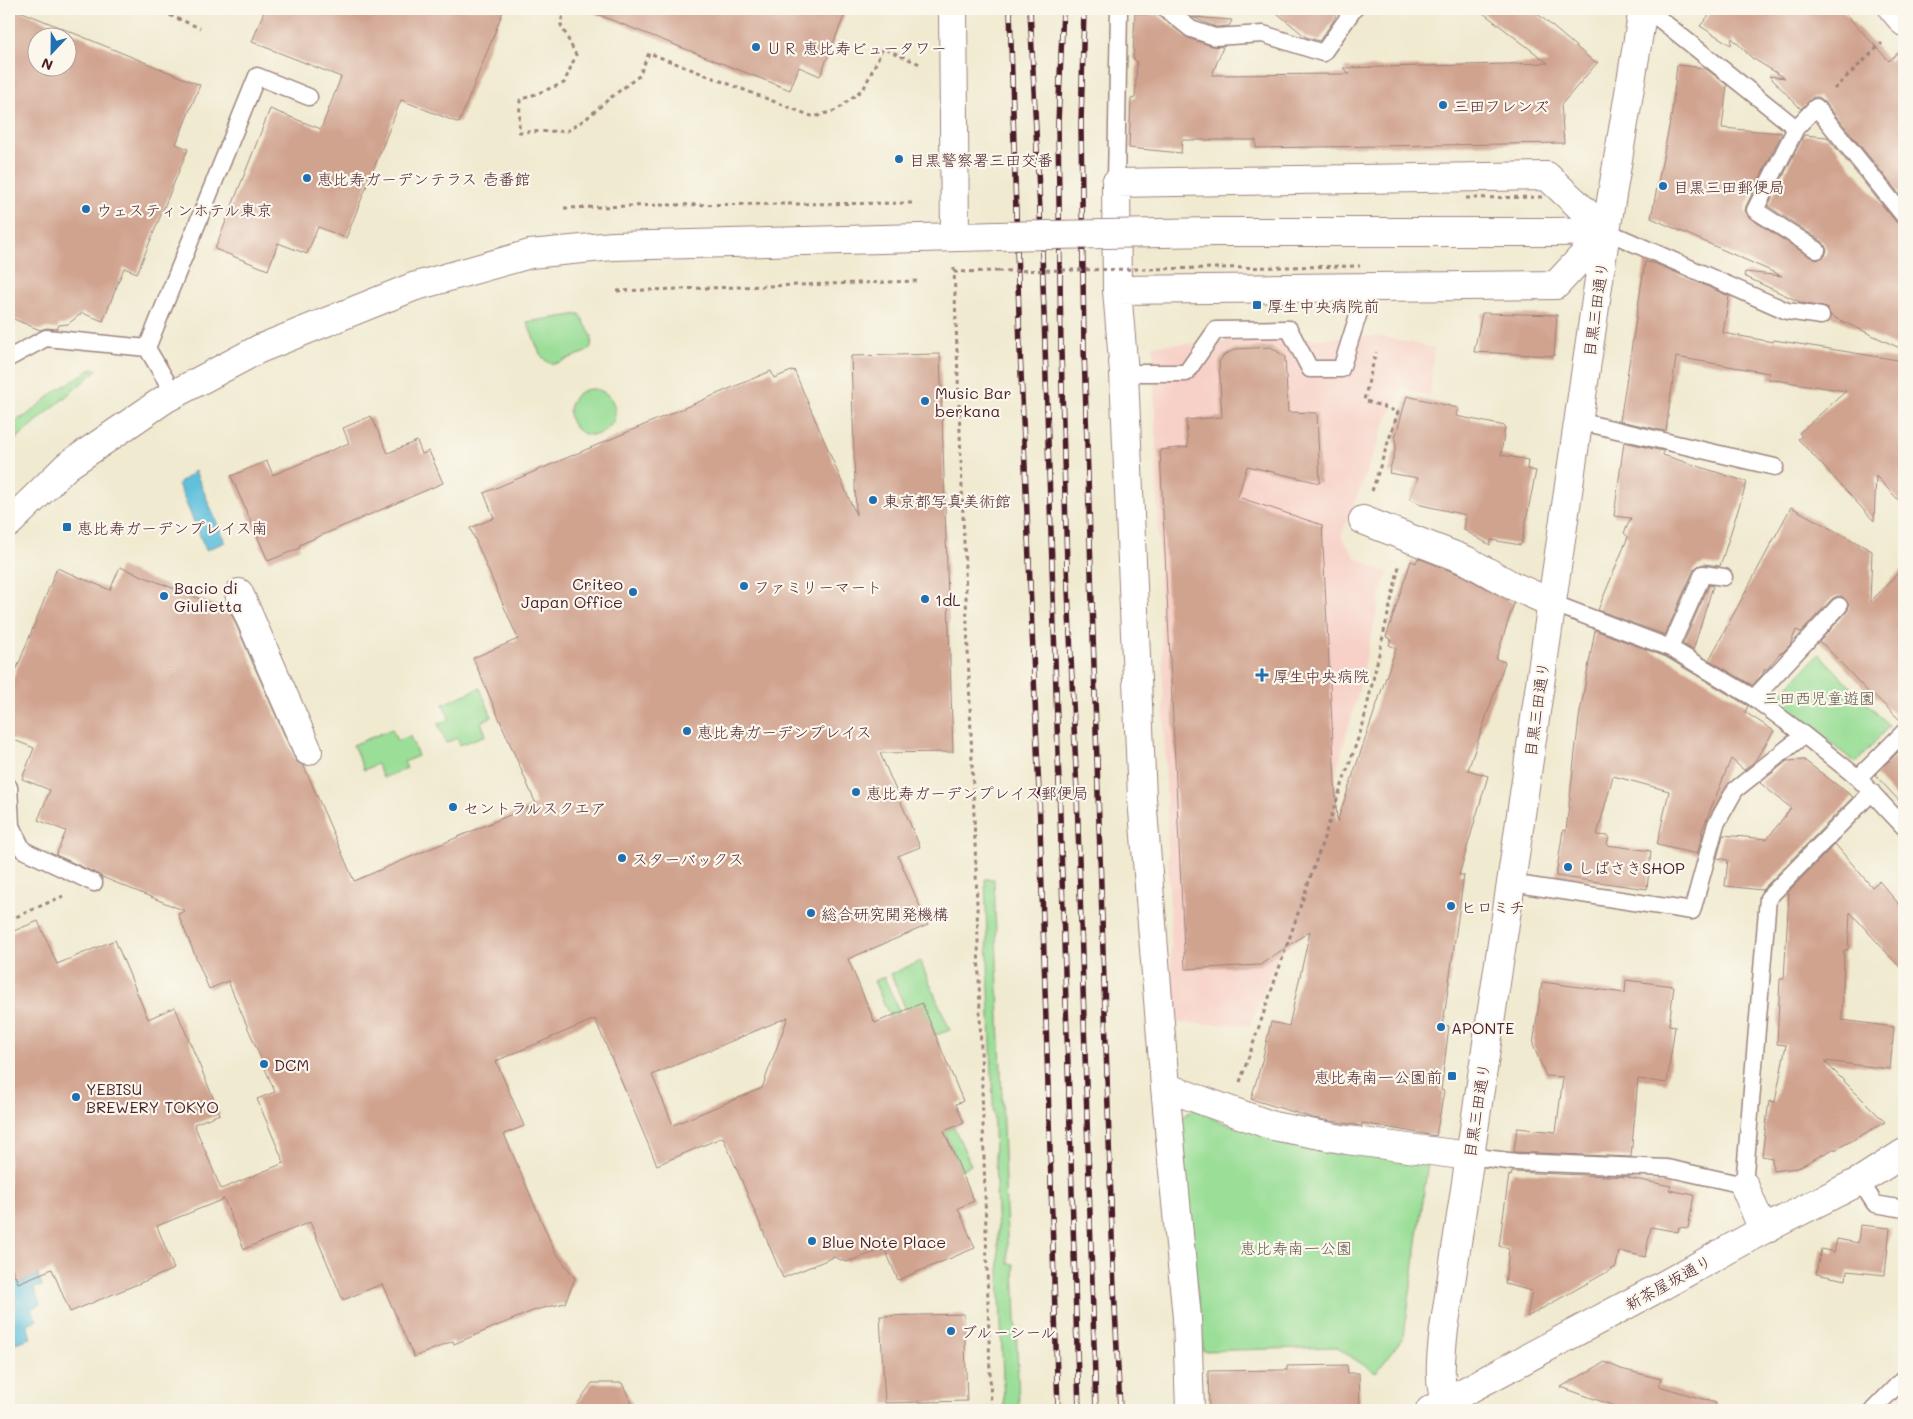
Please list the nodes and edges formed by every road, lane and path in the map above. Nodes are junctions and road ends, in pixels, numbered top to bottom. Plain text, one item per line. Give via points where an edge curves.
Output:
1 (155, 9) edge
2 (566, 9) edge
3 (954, 9) edge
4 (1119, 9) edge
5 (1166, 9) edge
6 (1354, 9) edge
7 (1645, 9) edge
8 (1893, 9) edge
9 (1904, 22) edge
10 (200, 28) dead end
11 (930, 68) dead end
12 (309, 97) dead end
13 (1816, 107) junction
14 (1796, 128) junction
15 (1116, 183) junction
16 (916, 203) dead end
17 (564, 208) dead end
18 (1904, 216) edge
19 (1606, 231) junction
20 (955, 237) junction
21 (1817, 250) dead end
22 (954, 272) junction
23 (1364, 276) junction
24 (920, 281) dead end
25 (1117, 290) junction
26 (617, 291) dead end
27 (1821, 316) dead end
28 (1377, 346) dead end
29 (147, 348) junction
30 (9, 358) edge
31 (1124, 374) junction
32 (174, 394) junction
33 (1578, 421) junction
34 (1775, 467) dead end
35 (1363, 520) joint
36 (9, 522) edge
37 (1401, 558) dead end
38 (1724, 577) dead end
39 (239, 593) dead end
40 (1552, 603) junction
41 (1840, 606) dead end
42 (1670, 648) junction
43 (1754, 698) junction
44 (1904, 732) edge
45 (1804, 735) junction
46 (308, 751) dead end
47 (1858, 778) junction
48 (9, 787) edge
49 (1872, 792) junction
50 (1904, 827) edge
51 (94, 882) joint
52 (1511, 882) junction
53 (9, 920) edge
54 (1165, 1087) junction
55 (1230, 1111) junction
56 (1904, 1152) edge
57 (1469, 1156) junction
58 (1860, 1181) junction
59 (1744, 1185) junction
60 (1904, 1209) edge
61 (1763, 1230) junction
62 (1904, 1378) edge
63 (1441, 1408) edge
64 (991, 1410) edge
65 (1190, 1410) edge
66 (1874, 1410) edge

1 - 10 path
2 - 11 path via 560,23 576,55 564,83 520,100 519,132 567,131 639,76 650,53 814,117 837,110 864,88 883,48
3 - 20 street
4 - 15 lane
5 - 6 lane via 1191,29 1215,37 1263,34 1323,53
7 - 14 lane
7 - 19 street, 目黒三田通り
8 - 9 street
9 - 13 path
12 - 29 lane via 257,76
13 - 14 lane
13 - 18 lane
14 - 21 lane via 1755,210
15 - 19 street via 1547,176
15 - 25 street
16 - 17 path
19 - 20 street, bridge via 1225,232
19 - 23 street via 1556,285
19 - 27 lane via 1786,311
19 - 33 street, 目黒三田通り
20 - 22 path
20 - 32 street via 613,246 530,254 413,287 259,349
22 - 23 path, bridge
22 - 64 path via 976,870
23 - 25 street
23 - 31 lane via 1340,369 1310,369 1288,329 1216,330 1186,372
24 - 26 path
25 - 31 street
28 - 35 path via 1364,400 1398,412
29 - 30 lane via 46,338
29 - 32 lane
31 - 54 street via 1142,798
32 - 36 street via 67,466
33 - 34 lane
33 - 40 street, 目黒三田通り
35 - 40 street via 1468,560
37 - 55 path via 1363,724
38 - 42 lane via 1703,574
39 - 46 street
40 - 42 lane
40 - 52 street, 目黒三田通り
41 - 43 lane
42 - 43 lane
43 - 45 lane
44 - 47 lane
45 - 47 lane
45 - 52 lane via 1735,790 1716,824 1692,911
47 - 49 lane
48 - 51 lane via 11,826 23,850
49 - 50 lane
49 - 59 lane via 1768,898
51 - 53 path
52 - 57 street, 目黒三田通り
54 - 55 street
54 - 65 street via 1187,1318
55 - 57 street via 1273,1126
56 - 58 street, 新茶屋坂通り
57 - 59 lane via 1516,1162 1667,1168
57 - 63 street, 目黒三田通り via 1441,1352
58 - 60 lane via 1875,1204
58 - 61 street, 新茶屋坂通り
59 - 61 street
61 - 63 street, 新茶屋坂通り
62 - 66 lane

